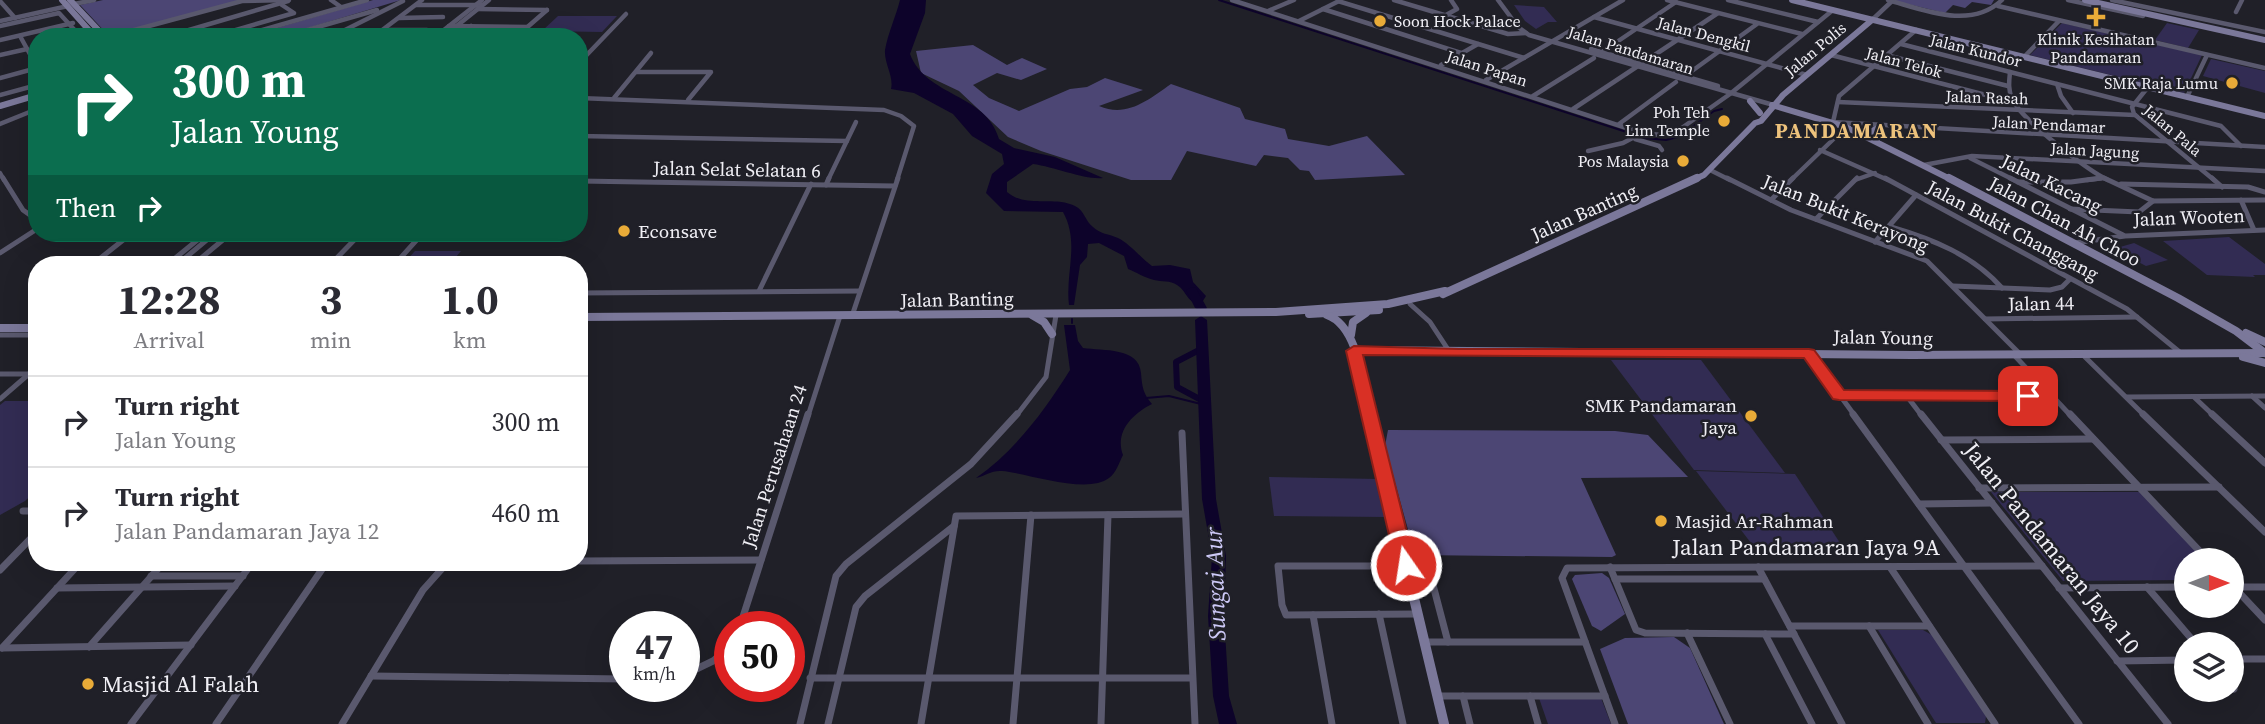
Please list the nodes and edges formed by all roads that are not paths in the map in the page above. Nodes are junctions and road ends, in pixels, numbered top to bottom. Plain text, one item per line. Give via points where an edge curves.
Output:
1 (62, 0) edge
2 (94, 0) edge
3 (290, 0) edge
4 (331, 0) edge
5 (367, 0) edge
6 (422, 0) edge
7 (489, 0) edge
8 (1232, 0) edge
9 (1248, 0) edge
10 (1294, 0) edge
11 (1394, 0) edge
12 (1451, 0) edge
13 (1498, 0) edge
14 (1623, 0) edge
15 (1667, 0) edge
16 (1728, 0) edge
17 (1792, 0) edge
18 (2001, 0) edge
19 (2070, 0) edge
20 (2099, 0) edge
21 (2112, 0) edge
22 (2242, 0) edge
23 (403, 1) edge
24 (1340, 1) edge
25 (1890, 1) edge
26 (2082, 1) edge
27 (1676, 2) junction
28 (1, 3) edge
29 (1242, 3) junction
30 (1816, 3) edge
31 (54, 4) dead end
32 (71, 4) edge
33 (282, 5) junction
34 (416, 5) junction
35 (479, 5) edge
36 (339, 6) junction
37 (1998, 6) junction
38 (1323, 9) junction
39 (377, 10) junction
40 (1833, 10) junction
41 (1268, 11) junction
42 (2236, 12) dead end
43 (1718, 13) junction
44 (1847, 13) junction
45 (0, 14) edge
46 (626, 14) dead end
47 (1878, 14) junction
48 (13, 15) junction
49 (1445, 15) junction
50 (2144, 16) junction
51 (443, 17) dead end
52 (1594, 17) junction
53 (399, 18) junction
54 (2162, 18) junction
55 (1872, 20) junction
56 (82, 21) junction
57 (2059, 21) junction
58 (1298, 22) junction
59 (1516, 22) junction
60 (1818, 22) junction
61 (0, 23) edge
62 (1757, 23) junction
63 (70, 24) junction
64 (449, 26) junction
65 (457, 26) junction
66 (471, 26) junction
67 (528, 27) joint
68 (53, 28) edge
69 (73, 28) edge
70 (88, 28) edge
71 (96, 28) edge
72 (142, 28) edge
73 (198, 28) edge
74 (243, 28) edge
75 (267, 28) edge
76 (314, 28) edge
77 (353, 28) edge
78 (385, 28) edge
79 (446, 28) edge
80 (454, 28) edge
81 (469, 28) edge
82 (1637, 29) junction
83 (1916, 30) junction
84 (28, 34) edge
85 (1528, 34) junction
86 (1802, 34) junction
87 (20, 36) junction
88 (2265, 38) edge
89 (1676, 39) junction
90 (0, 40) edge
91 (1554, 42) junction
92 (1478, 44) junction
93 (1901, 44) junction
94 (27, 48) joint
95 (1542, 48) junction
96 (1720, 51) junction
97 (1601, 52) junction
98 (651, 53) dead end
99 (1461, 53) junction
100 (588, 54) edge
101 (0, 55) edge
102 (1831, 55) junction
103 (1886, 55) junction
104 (2207, 55) junction
105 (2024, 57) junction
106 (1524, 58) junction
107 (1594, 58) junction
108 (1766, 64) junction
109 (1441, 65) junction
110 (1635, 66) junction
111 (1873, 66) junction
112 (2265, 68) edge
113 (28, 70) edge
114 (636, 72) junction
115 (2010, 72) junction
116 (1807, 75) junction
117 (1685, 76) junction
118 (0, 78) edge
119 (1486, 80) junction
120 (1676, 82) junction
121 (2057, 83) junction
122 (2008, 86) junction
123 (28, 87) edge
124 (2148, 87) junction
125 (1730, 94) junction
126 (0, 95) edge
127 (28, 96) edge
128 (1533, 96) junction
129 (1737, 96) junction
130 (2188, 97) junction
131 (588, 98) edge
132 (614, 98) junction
133 (688, 100) junction
134 (1747, 100) junction
135 (1838, 102) junction
136 (2013, 102) junction
137 (2134, 103) junction
138 (0, 104) edge
139 (1774, 104) junction
140 (1573, 109) junction
141 (2022, 110) junction
142 (28, 113) edge
143 (2073, 113) junction
144 (1763, 114) junction
145 (1797, 114) junction
146 (2135, 115) junction
147 (2265, 116) edge
148 (856, 122) dead end
149 (1832, 122) junction
150 (0, 124) edge
151 (1619, 124) junction
152 (1881, 126) junction
153 (1846, 127) junction
154 (588, 136) edge
155 (1638, 136) junction
156 (2050, 136) junction
157 (847, 141) junction
158 (1877, 141) junction
159 (2166, 142) junction
160 (2241, 146) junction
161 (2265, 147) edge
162 (1662, 150) dead end
163 (1820, 150) junction
164 (1588, 151) dead end
165 (1968, 156) junction
166 (2075, 161) junction
167 (1924, 165) junction
168 (2198, 167) junction
169 (1710, 170) junction
170 (2265, 171) edge
171 (0, 173) edge
172 (1875, 173) junction
173 (2104, 178) junction
174 (588, 181) edge
175 (2016, 182) junction
176 (811, 184) junction
177 (2116, 184) junction
178 (826, 185) junction
179 (895, 186) junction
180 (2222, 187) junction
181 (2265, 192) edge
182 (1916, 195) junction
183 (1771, 200) junction
184 (2241, 200) junction
185 (2265, 200) edge
186 (2153, 201) junction
187 (2070, 209) junction
188 (28, 214) edge
189 (1816, 219) junction
190 (1891, 227) junction
191 (2254, 230) junction
192 (2265, 230) edge
193 (28, 235) edge
194 (2124, 236) junction
195 (121, 242) edge
196 (195, 242) edge
197 (204, 242) edge
198 (220, 242) edge
199 (352, 242) edge
200 (415, 242) edge
201 (1875, 242) junction
202 (2072, 243) junction
203 (0, 253) edge
204 (103, 256) edge
205 (178, 256) edge
206 (188, 256) edge
207 (203, 256) edge
208 (339, 256) edge
209 (403, 256) edge
210 (2070, 279) junction
211 (1952, 286) junction
212 (2002, 288) junction
213 (759, 291) junction
214 (860, 291) junction
215 (1445, 291) junction
216 (588, 293) edge
217 (1409, 304) junction
218 (1334, 307) joint
219 (1379, 308) junction
220 (1317, 312) junction
221 (1344, 312) junction
222 (2203, 312) junction
223 (1031, 314) junction
224 (1056, 315) junction
225 (840, 316) junction
226 (852, 316) junction
227 (588, 317) edge
228 (2139, 317) junction
229 (1985, 319) junction
230 (0, 325) edge
231 (28, 325) edge
232 (1350, 331) junction
233 (1052, 334) junction
234 (0, 335) edge
235 (28, 335) edge
236 (2265, 342) edge
237 (1454, 352) junction
238 (1355, 353) junction
239 (1809, 353) junction
240 (2265, 353) edge
241 (2082, 354) junction
242 (2182, 354) junction
243 (2220, 354) junction
244 (2017, 355) junction
245 (2265, 363) edge
246 (0, 374) edge
247 (28, 374) joint
248 (1839, 395) junction
249 (1906, 395) junction
250 (2052, 396) junction
251 (2252, 396) junction
252 (2265, 396) edge
253 (2127, 397) junction
254 (2194, 397) junction
255 (0, 399) edge
256 (2265, 408) edge
257 (1182, 433) dead end
258 (2093, 439) junction
259 (1941, 440) junction
260 (2265, 463) edge
261 (2139, 487) junction
262 (2219, 487) junction
263 (1979, 488) junction
264 (1992, 503) junction
265 (1919, 504) junction
266 (23, 511) dead end
267 (28, 511) edge
268 (1185, 514) junction
269 (1031, 515) junction
270 (1108, 515) junction
271 (954, 523) junction
272 (2265, 532) edge
273 (28, 541) edge
274 (2197, 548) edge
275 (761, 560) junction
276 (588, 561) edge
277 (1406, 565) junction
278 (1891, 566) junction
279 (1964, 566) junction
280 (2042, 566) junction
281 (1609, 567) junction
282 (1758, 567) junction
283 (0, 570) edge
284 (73, 571) edge
285 (156, 571) edge
286 (247, 571) edge
287 (321, 571) edge
288 (438, 571) edge
289 (151, 576) junction
290 (243, 576) junction
291 (1615, 579) junction
292 (1764, 579) junction
293 (235, 586) junction
294 (2244, 586) edge
295 (141, 587) junction
296 (2147, 587) junction
297 (2174, 587) edge
298 (2265, 587) edge
299 (57, 588) junction
300 (2059, 588) junction
301 (2244, 598) edge
302 (745, 611) edge
303 (1379, 614) junction
304 (1418, 614) junction
305 (1313, 615) junction
306 (2265, 620) edge
307 (1868, 625) junction
308 (1929, 626) junction
309 (1792, 630) junction
310 (2186, 632) edge
311 (1687, 633) junction
312 (1765, 634) junction
313 (1424, 642) junction
314 (1448, 642) junction
315 (1585, 642) junction
316 (191, 645) junction
317 (89, 648) junction
318 (1, 649) edge
319 (2244, 659) edge
320 (2265, 659) edge
321 (2174, 660) edge
322 (2117, 661) junction
323 (371, 676) junction
324 (810, 678) junction
325 (837, 678) junction
326 (930, 678) junction
327 (1017, 678) junction
328 (1101, 678) junction
329 (1192, 678) junction
330 (609, 679) edge
331 (1437, 696) junction
332 (1463, 696) junction
333 (1530, 696) junction
334 (1605, 696) junction
335 (131, 724) edge
336 (216, 724) edge
337 (342, 724) edge
338 (800, 724) edge
339 (828, 724) edge
340 (921, 724) edge
341 (1013, 724) edge
342 (1101, 724) edge
343 (1195, 724) edge
344 (1332, 724) edge
345 (1404, 724) edge
346 (1444, 724) edge
347 (1470, 724) edge
348 (1538, 724) edge
349 (1615, 724) edge
350 (1730, 724) edge
351 (1812, 724) edge
352 (1842, 724) edge
353 (1928, 724) edge
354 (1995, 724) edge
355 (2079, 724) edge
356 (2168, 724) edge

1 - 32 main road
2 - 32 street
3 - 33 street
3 - 72 street via 242,1
4 - 36 street
5 - 36 street
6 - 34 street
7 - 35 street
8 - 29 street, Jalan Papan
9 - 29 street
10 - 41 street
11 - 49 street
12 - 49 street via 1457,9
13 - 59 street, Jalan Pandamaran
14 - 52 street
15 - 27 street
16 - 60 street
17 - 30 main road
18 - 37 street
19 - 26 street
20 - 88 main road
21 - 88 street
22 - 42 street
23 - 39 street
24 - 38 street
24 - 92 street
25 - 37 street via 1968,16
25 - 47 street
26 - 50 street
26 - 54 main road
27 - 43 street
27 - 82 street
28 - 48 street
29 - 41 street, Jalan Papan
30 - 40 main road
31 - 48 street
32 - 48 street
32 - 56 main road
32 - 71 main road
33 - 73 street
33 - 74 street via 294,13
34 - 35 street
34 - 53 street
35 - 64 street
35 - 65 street
35 - 67 street via 547,10
36 - 75 street
37 - 57 street
38 - 58 street
38 - 99 street
39 - 76 street
39 - 77 street
40 - 44 main road
40 - 60 street, Jalan Papan
41 - 58 street, Jalan Papan
43 - 62 street
43 - 89 street
44 - 47 main road
44 - 55 main road
45 - 48 street
46 - 100 street
47 - 55 street
48 - 61 street
49 - 85 street via 1516,35
50 - 54 main road
50 - 88 street
51 - 53 street
52 - 82 street, Jalan Dengkil
52 - 91 street
53 - 78 street
54 - 88 main road
55 - 83 main road
55 - 102 main road, Jalan Polis
56 - 63 street
56 - 70 main road
57 - 104 street
57 - 105 street
58 - 109 street, Jalan Papan
59 - 85 street, Jalan Pandamaran
59 - 91 street
60 - 86 street, Jalan Papan
61 - 63 street via 59,13
62 - 86 street
62 - 96 street
63 - 68 street
63 - 69 street
64 - 65 street
64 - 79 street
65 - 66 street
65 - 80 street
66 - 67 street
66 - 81 street
82 - 89 street, Jalan Dengkil
82 - 97 street
83 - 93 street
83 - 105 main road
84 - 87 street
85 - 91 street, Jalan Pandamaran
85 - 95 street
86 - 108 street, Jalan Papan
87 - 90 street
87 - 94 street
89 - 96 street, Jalan Dengkil
89 - 110 street
91 - 95 street
91 - 97 street
91 - 107 street
91 - 110 street, Jalan Pandamaran
92 - 99 street
92 - 106 street
93 - 103 street
93 - 115 street, Jalan Kundor
94 - 101 street
95 - 106 street
96 - 108 street, Jalan Dengkil
96 - 117 street
97 - 110 street
98 - 114 street
99 - 109 street
102 - 111 street, Jalan Telok
102 - 116 main road, Jalan Polis
103 - 111 street
103 - 122 street
104 - 112 street
104 - 130 street
105 - 124 main road
106 - 119 street
107 - 110 street
107 - 128 street
108 - 116 street, Jalan Dengkil
108 - 125 street, Jalan Papan
109 - 119 street, Jalan Papan
110 - 117 street
110 - 120 street
110 - 125 street, Jalan Pandamaran
110 - 140 street
111 - 135 street
111 - 136 street, Jalan Telok
113 - 118 street
114 - 132 street
114 - 133 street via 710,72
115 - 121 street, Jalan Kundor
115 - 122 street
116 - 139 main road, Jalan Polis
117 - 125 street
119 - 128 street, Jalan Papan
120 - 125 street
120 - 151 street
121 - 137 street, Jalan Kundor
121 - 143 street
122 - 136 street
123 - 126 street
124 - 130 main road
124 - 137 street, Jalan Pala
125 - 129 street, Jalan Pandamaran
125 - 155 street, Jalan Papan via 1676,132
127 - 138 main road
128 - 140 street, Jalan Papan
129 - 134 street
129 - 139 street, Jalan Pandamaran
130 - 147 main road
131 - 132 street
132 - 133 street
133 - 179 street via 884,109 914,126
134 - 139 street
134 - 144 main road
135 - 141 street, Jalan Rasah
135 - 149 street
136 - 141 street
137 - 146 street, Jalan Pala
137 - 160 street, Jalan Kundor via 2221,125
139 - 144 main road, Jalan Polis
139 - 145 main road
139 - 145 main road
140 - 151 street, Jalan Papan
141 - 143 street, Jalan Rasah
141 - 156 street
142 - 150 street
143 - 146 street, Jalan Rasah
144 - 145 main road
144 - 169 main road, Jalan Banting
145 - 149 main road
146 - 159 street, Jalan Pala
148 - 157 street
149 - 152 street, Jalan Pendamar
149 - 153 main road
151 - 155 street, Jalan Papan
152 - 156 street, Jalan Pendamar
152 - 158 main road via 1872,131
153 - 158 main road, Jalan Chan Ah Choo
153 - 163 street
154 - 157 street
155 - 162 street
155 - 164 street
156 - 159 street, Jalan Pendamar
156 - 166 street
157 - 178 street
158 - 167 main road, Jalan Chan Ah Choo
159 - 160 street, Jalan Pendamar
159 - 168 street, Jalan Pala
160 - 161 street, Jalan Pendamar
163 - 172 street, Jalan Bukit Changgang
163 - 183 street
165 - 166 street, Jalan Jagung
165 - 167 street, Jalan Jagung
165 - 175 street, Jalan Kacang
166 - 168 street, Jalan Jagung
166 - 173 street
167 - 202 main road, Jalan Chan Ah Choo
168 - 170 street, Jalan Jagung
168 - 180 street, Jalan Pala
169 - 183 street, Jalan Bukit Kerayong
169 - 215 main road, Jalan Banting
171 - 188 street
172 - 182 street, Jalan Bukit Changgang
172 - 189 street via 1858,177
173 - 175 street
173 - 177 street
174 - 176 street, Jalan Selat Selatan 6
175 - 187 street, Jalan Kacang
176 - 178 street, Jalan Selat Selatan 6
176 - 213 street
177 - 180 street
177 - 186 street
178 - 179 street, Jalan Selat Selatan 6
179 - 214 street
180 - 181 street via 2255,187
182 - 190 street
182 - 210 street, Jalan Bukit Changgang
183 - 189 street, Jalan Bukit Kerayong
184 - 185 street
184 - 186 street
184 - 191 street
186 - 187 street via 2139,212
187 - 194 street, Jalan Kacang
189 - 201 street, Jalan Bukit Kerayong
190 - 201 street
190 - 212 street via 1920,234 1985,270
191 - 192 street, Jalan Wooten
191 - 194 street, Jalan Wooten
193 - 203 street
194 - 202 street, Jalan Wooten
195 - 204 street
196 - 205 street
197 - 206 street
198 - 207 street
199 - 208 street
200 - 209 street
201 - 211 street, Jalan Bukit Kerayong via 1927,261
202 - 222 main road, Jalan Chan Ah Choo
210 - 212 street via 2058,289
210 - 228 street, Jalan Bukit Changgang
211 - 212 street
211 - 229 street, Jalan Bukit Kerayong
213 - 214 street
213 - 216 street
214 - 226 street
215 - 217 main road, Jalan Banting
215 - 219 main road
217 - 219 main road, Jalan Banting
217 - 237 street
218 - 219 main road
218 - 220 main road
219 - 221 main road, Jalan Banting
219 - 232 main road via 1356,317
220 - 221 main road, Jalan Banting
220 - 224 main road, Jalan Banting
220 - 232 main road via 1336,318
221 - 232 main road
222 - 236 main road
222 - 240 main road, Jalan Chan Ah Choo
223 - 224 main road, Jalan Banting
223 - 226 main road, Jalan Banting
223 - 233 main road
224 - 233 street
225 - 226 main road, Jalan Banting
225 - 227 main road, Jalan Banting
225 - 275 street, Jalan Perusahaan 24
228 - 229 street, Jalan 44
228 - 242 street, Jalan Bukit Changgang
229 - 244 street, Jalan Bukit Kerayong
230 - 231 main road
232 - 238 main road
233 - 324 street via 1046,377 1009,424 971,464 839,571
234 - 235 street
237 - 238 main road, Jalan Young via 1448,356
237 - 239 main road, Jalan Young
238 - 277 main road
239 - 244 main road, Jalan Young
239 - 248 street
240 - 243 main road, Jalan Young
241 - 242 main road, Jalan Young
241 - 244 main road, Jalan Young
241 - 253 street
242 - 243 main road, Jalan Young
243 - 245 main road
244 - 250 street, Jalan Bukit Kerayong
246 - 247 street
247 - 255 street
248 - 249 street
248 - 265 street
249 - 250 street
249 - 259 street, Jalan Pandamaran Jaya 10
250 - 258 street, Jalan Bukit Kerayong
251 - 252 street
251 - 254 street
251 - 256 street
253 - 254 street
253 - 262 street
254 - 260 street
257 - 268 street
258 - 259 street
258 - 261 street, Jalan Bukit Kerayong
259 - 263 street, Jalan Pandamaran Jaya 10
261 - 262 street
261 - 263 street
261 - 274 street, Jalan Bukit Kerayong
262 - 272 street
263 - 264 street, Jalan Pandamaran Jaya 10
264 - 265 street
264 - 280 street, Jalan Pandamaran Jaya 10
265 - 279 street
266 - 267 street
268 - 270 street
268 - 329 street
269 - 270 street
269 - 271 street via 957,515
269 - 327 street
270 - 328 street
271 - 325 street via 860,601
271 - 326 street
273 - 283 street
275 - 276 street
275 - 302 street, Jalan Perusahaan 24
277 - 304 main road
277 - 305 street via 1278,566 1283,613
277 - 314 street via 1429,567
278 - 279 street, Jalan Pandamaran Jaya 9A
278 - 282 street, Jalan Pandamaran Jaya 9A
278 - 308 street
279 - 280 street, Jalan Pandamaran Jaya 9A
279 - 355 street
280 - 300 street, Jalan Pandamaran Jaya 10
281 - 282 street, Jalan Pandamaran Jaya 9A
281 - 291 street
281 - 315 street, Jalan Pandamaran Jaya 9A via 1571,567 1563,572
282 - 292 street
284 - 299 street
285 - 289 street
286 - 290 street
287 - 336 street
288 - 323 street
289 - 290 street
289 - 295 street
290 - 293 street
291 - 292 street
291 - 311 street via 1636,630
292 - 309 street
293 - 295 street
293 - 316 street
294 - 298 street
295 - 299 street
295 - 317 street
296 - 297 street
296 - 300 street
296 - 310 street
299 - 318 street
300 - 322 street, Jalan Pandamaran Jaya 10
301 - 306 street
303 - 304 street
303 - 305 street
303 - 345 street
304 - 313 main road
305 - 344 street
307 - 308 street
307 - 309 street
307 - 353 street
308 - 354 street
309 - 312 street
309 - 352 street
311 - 312 street
311 - 350 street
312 - 351 street
313 - 314 street
313 - 331 main road
314 - 315 street
315 - 334 street
316 - 317 street
316 - 335 street
317 - 318 street
319 - 320 street
321 - 322 street
322 - 356 street, Jalan Pandamaran Jaya 10
323 - 330 street
323 - 337 street
324 - 325 street
324 - 338 street
325 - 326 street
325 - 339 street
326 - 327 street
326 - 340 street
327 - 328 street
327 - 341 street
328 - 329 street
328 - 342 street
329 - 343 street
331 - 332 street
331 - 346 main road
332 - 333 street
332 - 347 street
333 - 334 street
333 - 348 street
334 - 349 street

